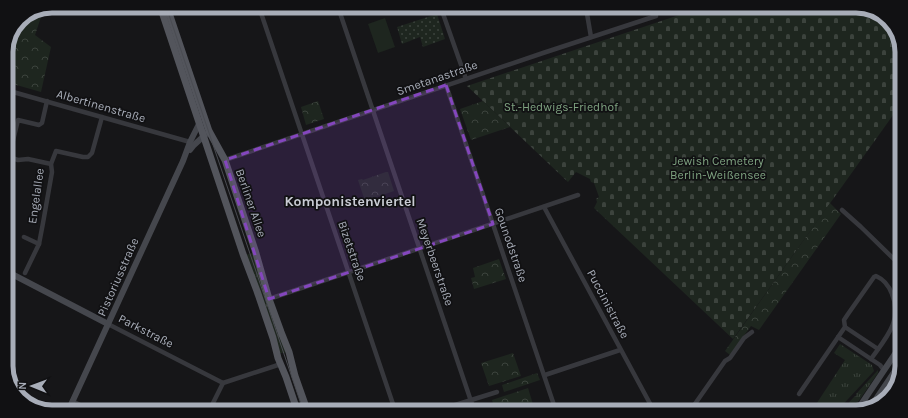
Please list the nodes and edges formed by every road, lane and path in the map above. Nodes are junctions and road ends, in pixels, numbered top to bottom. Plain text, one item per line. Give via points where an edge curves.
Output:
1 (162, 13) edge
2 (169, 13) edge
3 (262, 13) edge
4 (340, 13) edge
5 (443, 13) edge
6 (587, 13) edge
7 (656, 16) dead end
8 (591, 37) junction
9 (466, 79) junction
10 (446, 85) junction
11 (13, 92) edge
12 (48, 101) junction
13 (373, 110) junction
14 (102, 116) junction
15 (199, 124) junction
16 (206, 134) junction
17 (302, 134) junction
18 (13, 141) edge
19 (190, 142) junction
20 (186, 154) junction
21 (13, 158) edge
22 (225, 160) junction
23 (51, 164) junction
24 (578, 195) dead end
25 (544, 207) junction
26 (842, 210) dead end
27 (493, 224) junction
28 (24, 237) dead end
29 (39, 244) junction
30 (420, 249) junction
31 (895, 260) edge
32 (348, 272) junction
33 (25, 273) dead end
34 (13, 275) edge
35 (269, 299) junction
36 (895, 303) edge
37 (895, 316) edge
38 (108, 324) junction
39 (845, 327) junction
40 (752, 332) dead end
41 (838, 337) junction
42 (620, 350) junction
43 (878, 350) junction
44 (895, 354) edge
45 (872, 359) junction
46 (281, 364) junction
47 (884, 370) junction
48 (894, 372) edge
49 (545, 375) junction
50 (223, 383) junction
51 (497, 392) dead end
52 (799, 394) dead end
53 (876, 399) edge
54 (471, 400) junction
55 (72, 401) junction
56 (861, 404) edge
57 (70, 405) edge
58 (80, 405) edge
59 (212, 405) edge
60 (295, 405) edge
61 (305, 405) edge
62 (393, 405) edge
63 (455, 405) edge
64 (472, 405) edge
65 (554, 405) edge
66 (651, 405) edge
67 (694, 405) edge

1 - 15 main road, Berliner Allee
2 - 16 main road, Berliner Allee
3 - 17 street, Bizetstraße
4 - 13 street, Meyerbeerstraße
5 - 9 street
6 - 8 street
7 - 8 street, Smetanastraße
8 - 9 street, Smetanastraße
9 - 10 street, Smetanastraße
10 - 13 street, Smetanastraße
10 - 27 street, Gounodstraße
11 - 12 street, Albertinenstraße
12 - 14 street, Albertinenstraße
12 - 18 street via 42,123 39,125 18,120
13 - 17 street, Smetanastraße
13 - 30 street, Meyerbeerstraße
14 - 19 street, Albertinenstraße
14 - 23 street, Engelallee via 92,153 88,157 56,151
15 - 16 main road, Berliner Allee
15 - 19 street, Pistoriusstraße
16 - 20 street, Pistoriusstraße
16 - 22 main road, Berliner Allee
16 - 46 main road, Berliner Allee via 239,243
17 - 22 street, Smetanastraße
17 - 32 street, Bizetstraße
19 - 20 street, Pistoriusstraße
20 - 38 street, Pistoriusstraße
21 - 23 street
22 - 35 main road, Berliner Allee
23 - 29 street, Engelallee via 52,172
24 - 25 street
25 - 27 street
25 - 42 street, Puccinistraße
26 - 31 street
27 - 30 street
27 - 49 street, Gounodstraße
28 - 29 street
29 - 33 street, Engelallee
30 - 32 street
30 - 54 street, Meyerbeerstraße
32 - 35 street
32 - 62 street, Bizetstraße
34 - 38 street, Parkstraße
35 - 61 main road, Berliner Allee
36 - 39 street via 885,282 876,276 844,320
37 - 43 street via 890,332
38 - 50 street, Parkstraße
38 - 55 street, Pistoriusstraße
39 - 41 street
39 - 43 street
40 - 67 street via 725,361
41 - 45 street
41 - 52 street
42 - 49 street
42 - 66 street, Puccinistraße
43 - 45 street
44 - 47 street
45 - 47 street
46 - 50 street
46 - 60 main road, Berliner Allee
47 - 56 street
48 - 53 street
49 - 65 street, Gounodstraße
50 - 59 street
51 - 54 street
54 - 63 street
54 - 64 street, Meyerbeerstraße
55 - 57 street, Pistoriusstraße
55 - 58 street

